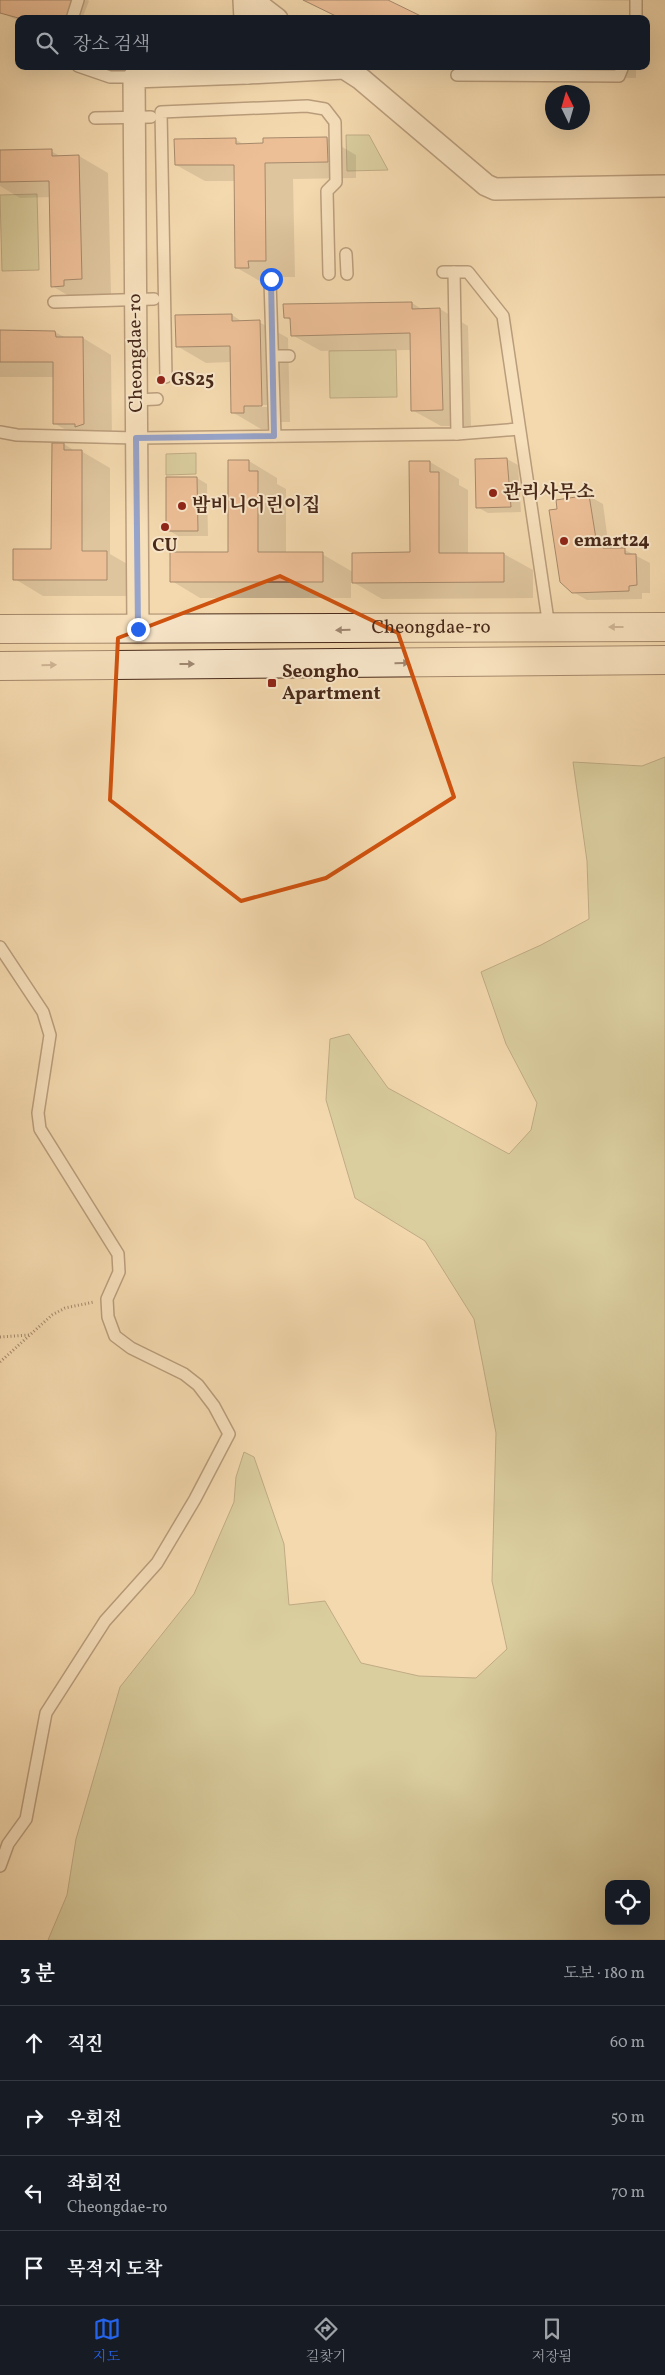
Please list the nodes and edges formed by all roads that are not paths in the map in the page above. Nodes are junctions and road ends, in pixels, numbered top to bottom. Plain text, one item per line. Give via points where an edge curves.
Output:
1 (78, 0) edge
2 (244, 0) edge
3 (252, 0) edge
4 (636, 0) edge
5 (73, 15) edge
6 (245, 15) edge
7 (272, 15) edge
8 (636, 15) edge
9 (90, 70) edge
10 (247, 70) edge
11 (348, 70) edge
12 (621, 70) edge
13 (457, 75) dead end
14 (134, 77) junction
15 (142, 117) junction
16 (96, 118) dead end
17 (665, 186) edge
18 (346, 254) dead end
19 (329, 274) dead end
20 (347, 274) dead end
21 (272, 276) dead end
22 (145, 300) junction
23 (54, 302) dead end
24 (273, 356) junction
25 (289, 356) dead end
26 (166, 377) dead end
27 (520, 430) junction
28 (0, 432) edge
29 (456, 434) junction
30 (274, 436) junction
31 (136, 438) junction
32 (549, 627) junction
33 (665, 627) edge
34 (0, 629) edge
35 (138, 629) junction
36 (665, 660) edge
37 (553, 661) junction
38 (139, 664) junction
39 (0, 666) edge
40 (0, 947) edge
41 (0, 1866) edge

1 - 5 lane
2 - 6 street
3 - 7 street
4 - 8 lane
9 - 14 lane via 110,77
10 - 14 street
11 - 17 street via 486,186 494,189
12 - 13 lane via 619,76
14 - 15 street, Cheongdae-ro
15 - 16 lane
15 - 22 street, Cheongdae-ro
18 - 20 lane
19 - 26 lane via 327,191 336,182 336,132 335,122 326,110 307,106 161,112
21 - 24 lane
22 - 23 lane
22 - 31 street, Cheongdae-ro via 146,400
24 - 25 lane
24 - 30 lane
27 - 29 lane
27 - 29 lane via 502,316 468,272 448,272
27 - 32 lane
28 - 31 lane
29 - 30 lane
30 - 31 lane
31 - 35 street, Cheongdae-ro
33 -> 32 street, Cheongdae-ro
32 -> 35 street, Cheongdae-ro
32 - 37 street
34 - 35 street, Cheongdae-ro
35 - 38 street, Cheongdae-ro
36 - 37 street, Cheongdae-ro
38 -> 37 street, Cheongdae-ro
39 -> 38 street, Cheongdae-ro
40 - 41 lane via 43,1012 50,1035 38,1113 40,1129 118,1254 119,1272 107,1299 108,1317 115,1336 198,1385 229,1434 157,1563 105,1621 46,1713 26,1819 8,1844

